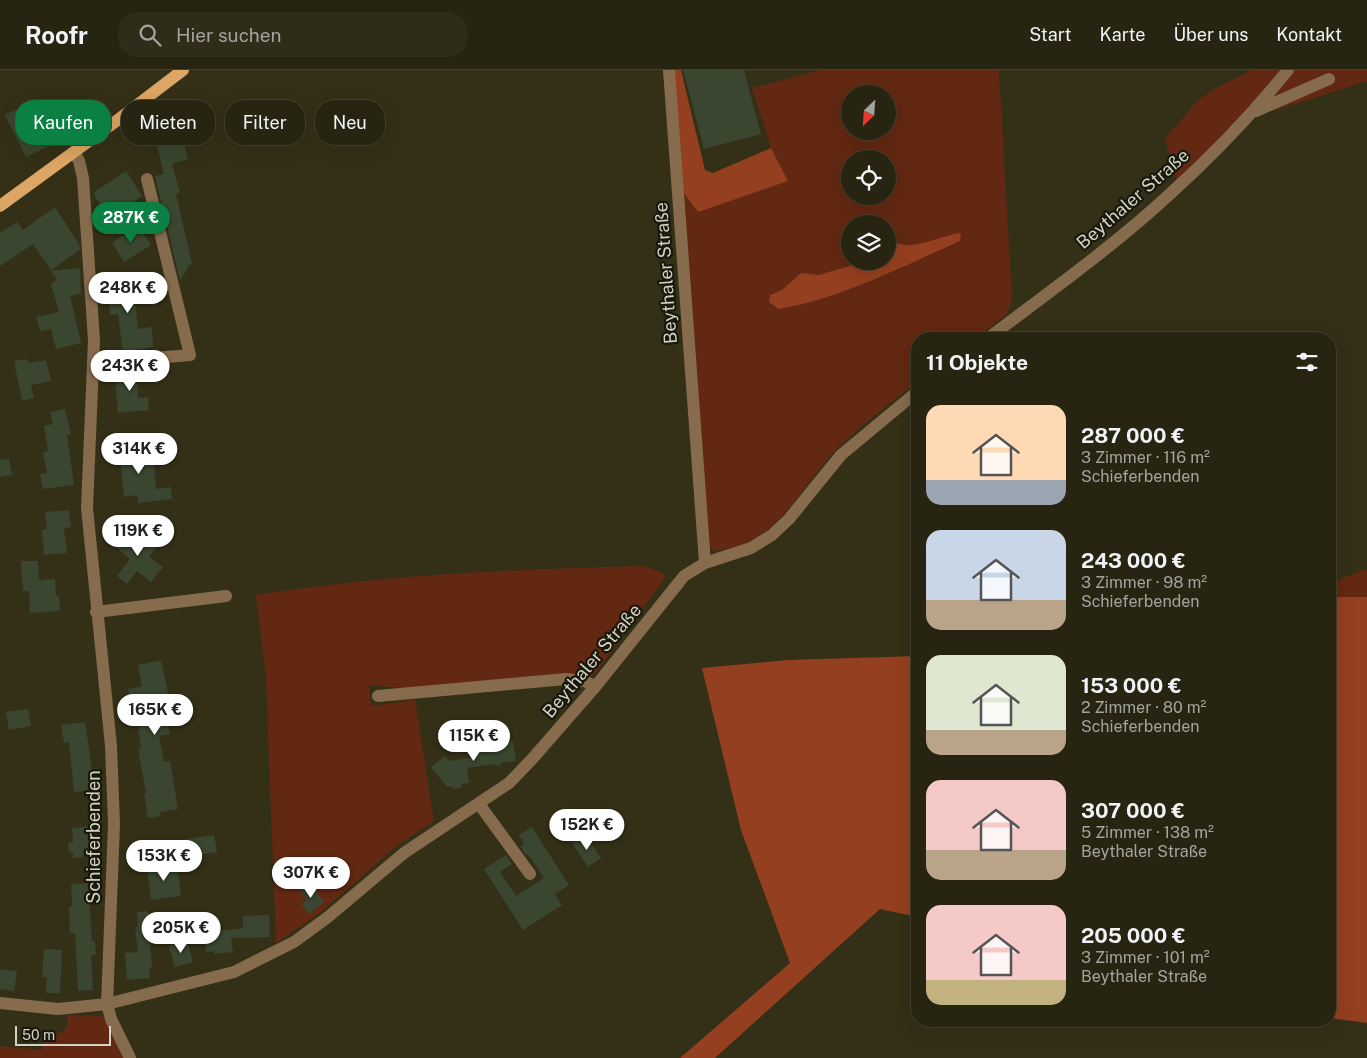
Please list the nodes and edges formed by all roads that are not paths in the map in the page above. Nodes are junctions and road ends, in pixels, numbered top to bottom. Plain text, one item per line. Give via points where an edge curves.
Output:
1 (182, 70) edge
2 (669, 70) edge
3 (1288, 70) edge
4 (1329, 79) dead end
5 (1250, 114) junction
6 (74, 152) junction
7 (147, 180) dead end
8 (0, 206) edge
9 (996, 332) edge
10 (94, 363) junction
11 (911, 397) edge
12 (705, 563) junction
13 (226, 596) dead end
14 (96, 612) junction
15 (595, 687) junction
16 (378, 696) dead end
17 (479, 804) junction
18 (530, 874) dead end
19 (0, 1003) edge
20 (107, 1004) junction
21 (130, 1058) edge

1 - 6 main road
2 - 12 street, Beythaler Straße
3 - 5 street, Beythaler Straße
4 - 5 street
5 - 9 street, Beythaler Straße via 1171,194
6 - 8 main road
6 - 10 street, Schieferbenden via 83,178
7 - 10 street via 190,355
10 - 14 street, Schieferbenden via 86,486
11 - 12 street, Beythaler Straße via 841,455 790,519 772,535 750,548
12 - 15 street, Beythaler Straße via 684,576
13 - 14 street
14 - 20 street, Schieferbenden via 111,746 114,824
15 - 16 street via 585,681 566,679
15 - 17 street, Beythaler Straße via 509,783
17 - 18 street
17 - 20 street, Beythaler Straße via 404,853 294,942 234,972
19 - 20 street, Beythaler Straße via 58,1009
20 - 21 street, Schieferbenden

